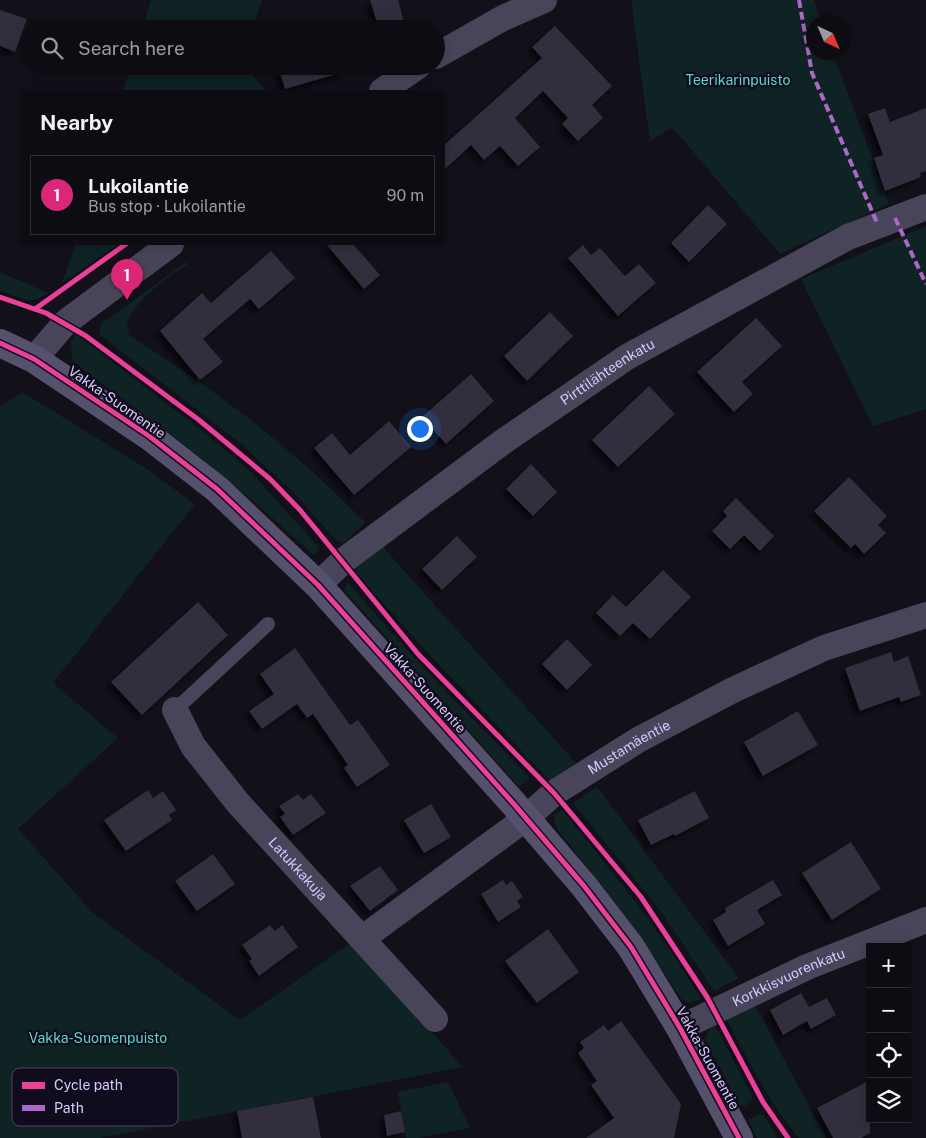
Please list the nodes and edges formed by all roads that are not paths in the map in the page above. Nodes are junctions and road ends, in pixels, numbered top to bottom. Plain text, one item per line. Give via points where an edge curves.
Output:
1 (544, 0) edge
2 (445, 51) edge
3 (405, 75) edge
4 (383, 90) edge
5 (926, 207) edge
6 (170, 245) edge
7 (0, 343) edge
8 (34, 359) junction
9 (318, 585) junction
10 (926, 615) edge
11 (268, 624) dead end
12 (175, 710) joint
13 (526, 818) junction
14 (926, 920) edge
15 (363, 938) junction
16 (435, 1019) dead end
17 (680, 1028) junction
18 (739, 1138) edge

1 - 2 street via 503,18
3 - 4 street
5 - 9 street, Pirttilähteenkatu via 848,237 626,357 504,440 343,561
6 - 8 street via 66,322
7 - 8 street, Vakka-Suomentie
8 - 9 street, Vakka-Suomentie via 148,436 217,489
9 - 13 street, Vakka-Suomentie
10 - 13 street, Mustamäentie via 824,648 732,690 638,740 554,793
11 - 12 lane
12 - 15 street, Latukkakuja via 193,746 238,803
13 - 15 street, Mustamäentie
13 - 17 street, Vakka-Suomentie via 631,947
14 - 17 street, Korkkisvuorenkatu via 807,967
15 - 16 street, Latukkakuja
17 - 18 street, Vakka-Suomentie

